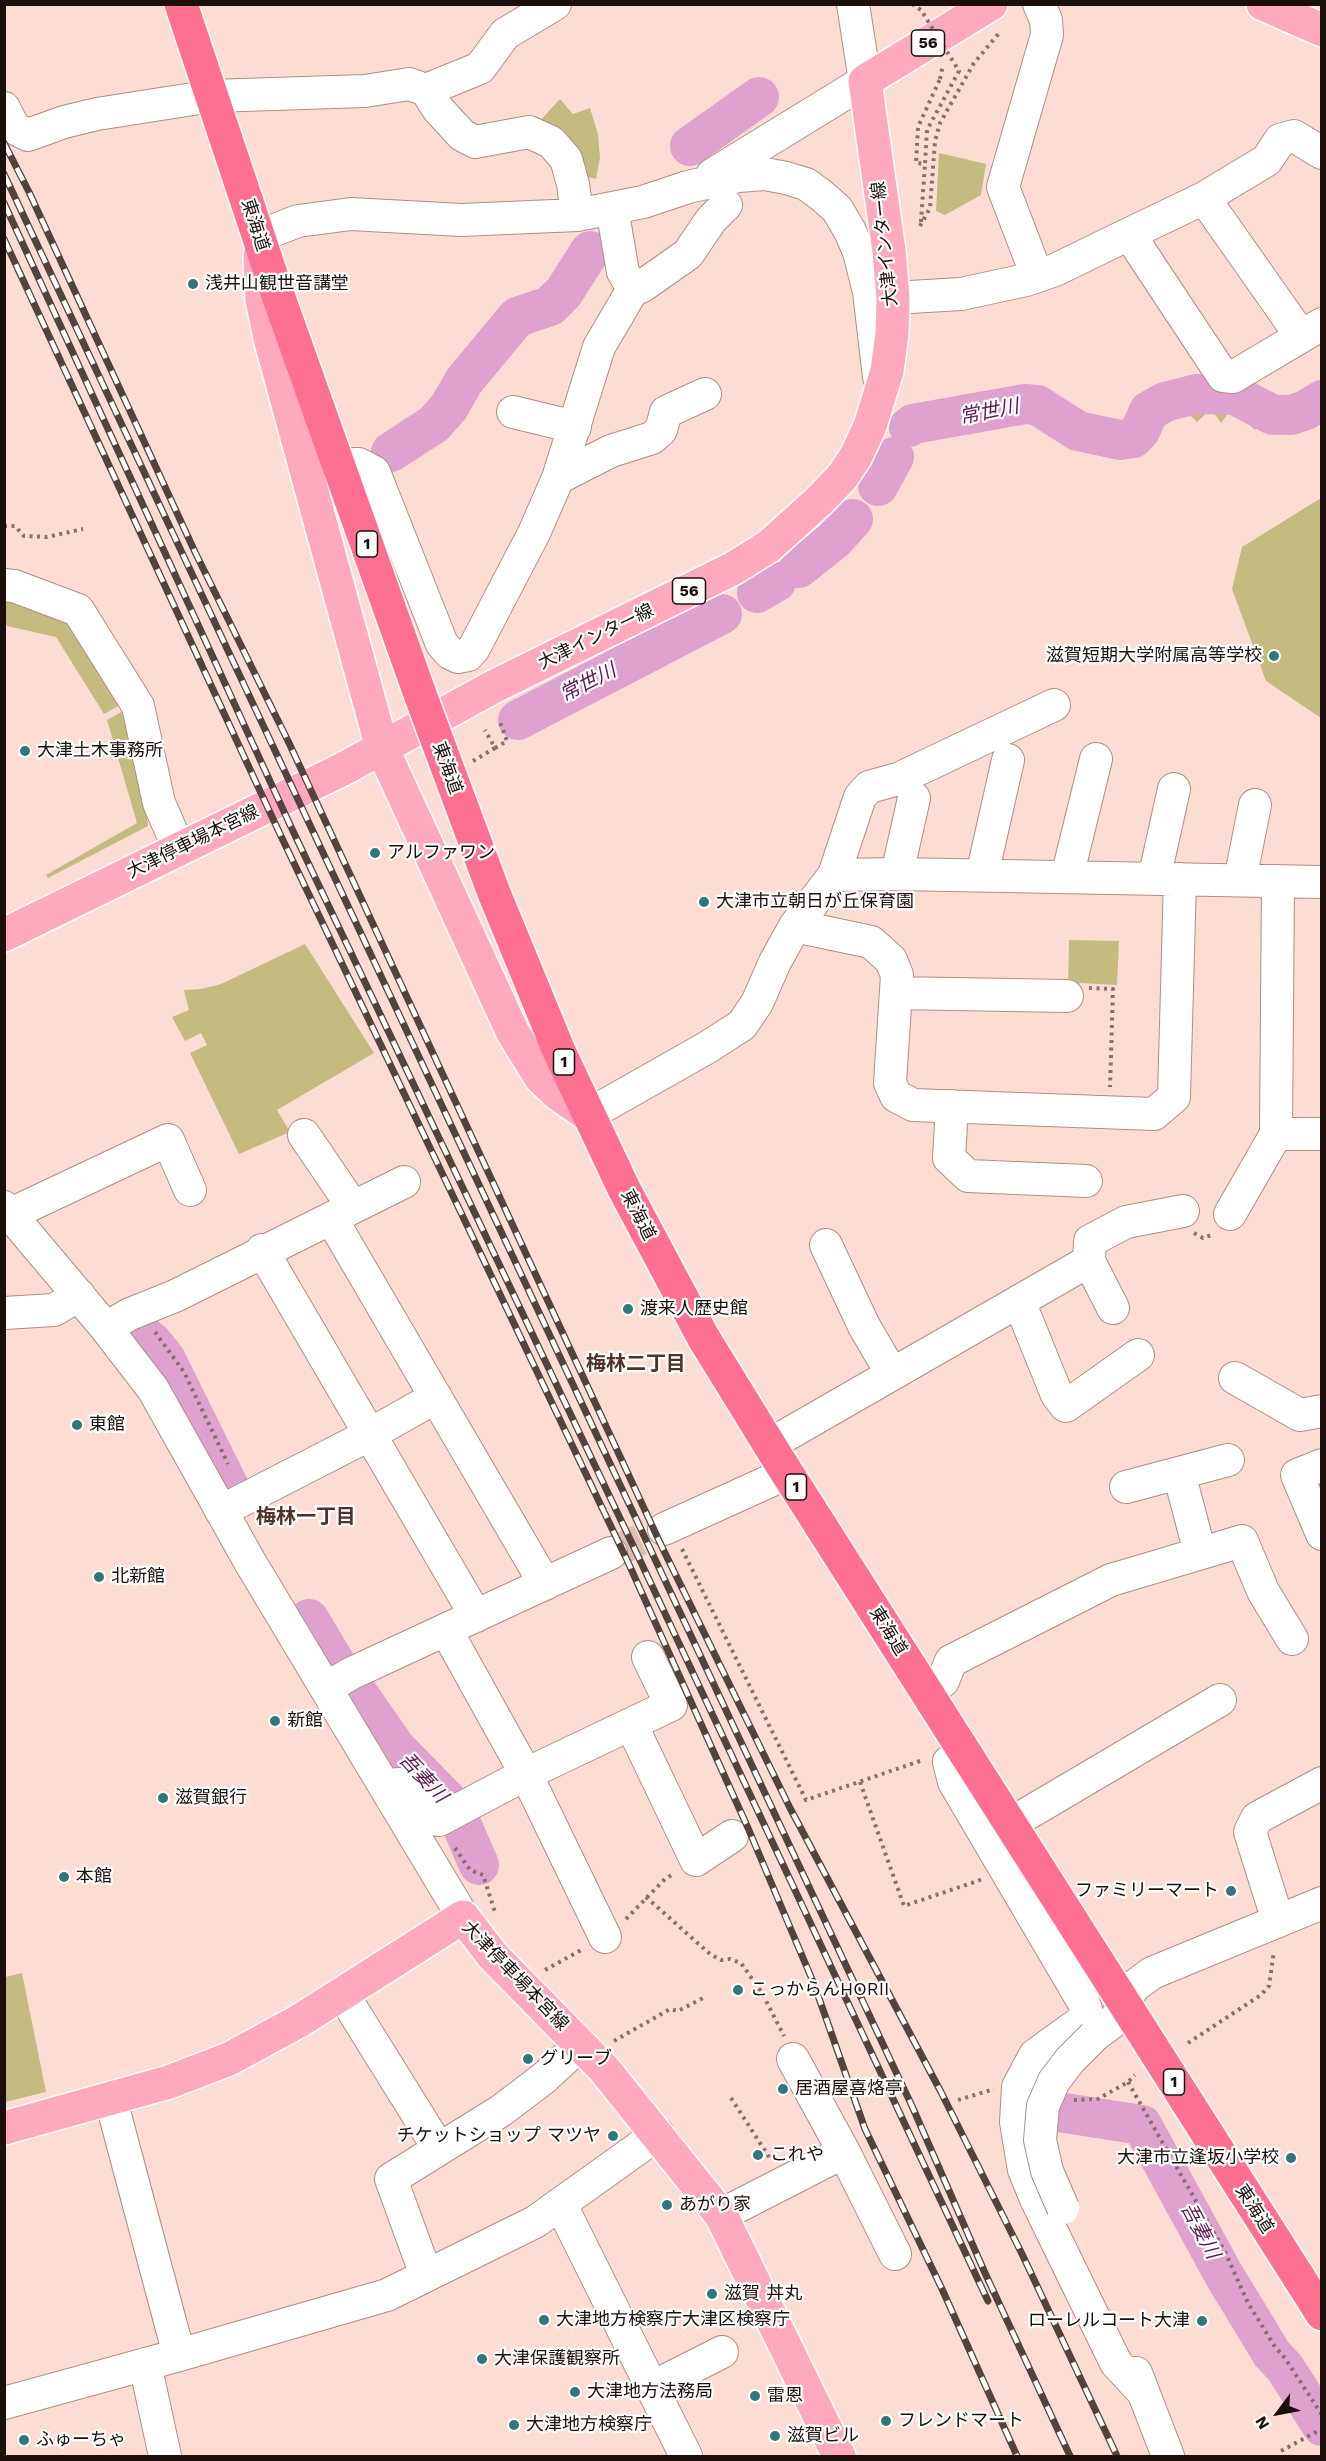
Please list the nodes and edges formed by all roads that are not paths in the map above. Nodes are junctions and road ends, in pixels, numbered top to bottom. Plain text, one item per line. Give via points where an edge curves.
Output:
1 (181, 4) edge
2 (555, 4) edge
3 (853, 4) edge
4 (1039, 4) edge
5 (1263, 4) edge
6 (997, 16) edge
7 (1322, 30) edge
8 (864, 81) junction
9 (426, 90) junction
10 (212, 96) junction
11 (4, 108) edge
12 (1322, 153) edge
13 (688, 187) junction
14 (1204, 198) junction
15 (726, 205) dead end
16 (612, 208) junction
17 (577, 215) junction
18 (1129, 234) junction
19 (259, 236) junction
20 (1038, 276) junction
21 (633, 290) junction
22 (893, 298) junction
23 (1311, 330) edge
24 (705, 394) dead end
25 (880, 399) junction
26 (513, 412) dead end
27 (574, 427) junction
28 (339, 464) junction
29 (558, 478) junction
30 (4, 585) edge
31 (1054, 705) dead end
32 (382, 748) junction
33 (1096, 759) dead end
34 (1008, 760) dead end
35 (1174, 789) dead end
36 (914, 798) dead end
37 (1255, 805) dead end
38 (179, 849) junction
39 (897, 874) junction
40 (834, 875) junction
41 (982, 875) junction
42 (1066, 877) junction
43 (1167, 879) junction
44 (1240, 880) junction
45 (1278, 881) junction
46 (1322, 882) edge
47 (795, 926) junction
48 (4, 935) edge
49 (1073, 992) road end
50 (896, 993) junction
51 (952, 1106) junction
52 (588, 1115) junction
53 (1276, 1134) junction
54 (1322, 1134) edge
55 (304, 1135) dead end
56 (1086, 1180) dead end
57 (404, 1182) dead end
58 (190, 1190) dead end
59 (8, 1211) edge
60 (1183, 1211) dead end
61 (342, 1213) junction
62 (1230, 1214) dead end
63 (826, 1245) dead end
64 (262, 1250) junction
65 (1089, 1261) junction
66 (79, 1295) junction
67 (1019, 1301) junction
68 (1113, 1308) dead end
69 (4, 1313) edge
70 (106, 1328) junction
71 (1138, 1355) dead end
72 (892, 1374) junction
73 (1235, 1378) dead end
74 (436, 1397) junction
75 (1322, 1411) edge
76 (369, 1435) junction
77 (777, 1458) junction
78 (1227, 1460) dead end
79 (1322, 1465) edge
80 (1179, 1473) junction
81 (1126, 1487) dead end
82 (221, 1511) junction
83 (1322, 1534) edge
84 (672, 1537) tunnel mouth
85 (611, 1553) tunnel mouth
86 (1200, 1553) junction
87 (545, 1584) junction
88 (476, 1616) junction
89 (446, 1630) junction
90 (1292, 1639) dead end
91 (648, 1657) dead end
92 (337, 1681) junction
93 (926, 1692) junction
94 (1220, 1700) dead end
95 (631, 1724) junction
96 (948, 1753) junction
97 (526, 1774) junction
98 (1322, 1783) edge
99 (384, 1785) junction
100 (449, 1814) junction
101 (1010, 1824) junction
102 (732, 1836) dead end
103 (431, 1863) junction
104 (1322, 1903) edge
105 (463, 1917) junction
106 (1278, 1921) junction
107 (605, 1937) dead end
108 (342, 1993) junction
109 (1123, 2003) junction
110 (593, 2044) junction
111 (793, 2060) road end
112 (111, 2100) junction
113 (4, 2128) edge
114 (658, 2134) junction
115 (439, 2149) junction
116 (844, 2152) junction
117 (561, 2205) junction
118 (721, 2215) junction
119 (895, 2254) dead end
120 (426, 2276) junction
121 (1322, 2314) edge
122 (722, 2352) dead end
123 (179, 2355) junction
124 (145, 2364) junction
125 (651, 2388) junction
126 (1143, 2392) junction
127 (4, 2403) edge
128 (165, 2457) edge
129 (686, 2457) edge
130 (839, 2457) edge
131 (1167, 2457) edge

1 - 10 highway, 東海道 / 1
2 - 9 street via 505,34 480,68
3 - 8 street
4 - 20 street via 1047,35 1003,187
5 - 7 main road
6 - 8 main road, 56
8 - 13 street via 737,161
8 - 22 main road, 大津インター線 / 56
9 - 10 street via 410,84 365,91
9 - 17 street via 462,135 475,142 529,132 551,142 566,159
10 - 11 street via 97,114 28,135 14,128
10 - 19 highway, 東海道 / 1
12 - 14 street via 1294,136 1280,140 1267,160
13 - 16 street
13 - 25 street via 765,174 806,184 837,209 859,252 869,292
14 - 18 street
14 - 23 street
15 - 21 street via 688,254
16 - 17 street
16 - 21 street via 623,272
17 - 19 street via 461,220 351,214 298,221
18 - 20 street
18 - 23 street via 1223,376 1233,377
19 - 28 highway, 東海道 / 1
19 - 32 main road via 262,300 271,342
20 - 22 street via 961,294
21 - 27 street via 599,347
22 - 25 main road, 大津インター線 / 56 via 887,370
24 - 29 street via 666,412 661,430 652,438 611,450
25 - 32 main road, 大津インター線 / 56 via 856,456 842,477 769,546 734,568 493,687
26 - 27 street
27 - 29 street
28 - 29 street via 359,464 374,472 442,644 458,657 468,655 474,648
28 - 52 highway, 東海道 / 1, bridge via 421,697 458,763 502,914
30 - 38 street via 78,610 138,706 159,803
31 - 40 street via 898,779 869,787 860,798
32 - 38 main road, 大津停車場本宮線
32 - 52 main road via 513,1033 541,1077
33 - 42 street
34 - 41 street
35 - 43 street
36 - 39 street
37 - 44 street
38 - 48 main road, 大津停車場本宮線
39 - 40 street
39 - 41 street
40 - 47 street
41 - 42 street
42 - 43 street
43 - 44 street
43 - 51 street via 1174,1097 1154,1114
44 - 45 street
45 - 46 street
45 - 53 street
47 - 50 street via 871,942 891,960 897,975
47 - 52 street via 742,1025
49 - 50 street
50 - 51 street via 890,1083 896,1096 913,1105
51 - 56 street via 949,1158 968,1176
52 - 77 highway, 東海道 / 1 via 663,1264
53 - 54 street
53 - 62 street
55 - 61 street
57 - 61 street
58 - 59 street via 168,1140
59 - 66 street
60 - 65 street via 1126,1222 1090,1241
61 - 64 street
61 - 74 street
63 - 72 street via 864,1326
64 - 70 street
64 - 76 street
65 - 67 street
65 - 68 street
66 - 69 street via 54,1310
66 - 70 street
67 - 71 street via 1057,1395 1066,1406
67 - 72 street
70 - 82 street via 153,1389
72 - 77 street
73 - 75 street via 1300,1415
74 - 76 street
74 - 87 street
76 - 82 street
76 - 88 street
77 - 84 street via 770,1481
77 - 93 highway, 東海道 / 1
78 - 80 street
79 - 83 street via 1298,1475
80 - 81 street
80 - 86 street
82 - 92 street
85 - 87 street
86 - 90 street via 1242,1541 1263,1591
86 - 93 street via 1111,1580 951,1661 943,1681
87 - 88 street
88 - 89 street
89 - 92 street
89 - 97 street
91 - 95 street via 670,1705
92 - 99 street
93 - 96 highway, 東海道 / 1
94 - 101 street
95 - 97 street
95 - 102 street via 696,1860
96 - 101 highway, 東海道 / 1
96 - 126 street via 954,1782 1084,2003 1088,2017 1035,2055 1018,2087 1017,2138 1036,2199 1116,2363
97 - 100 street
97 - 107 street
98 - 106 street via 1257,1818 1250,1832
99 - 100 street via 400,1784
99 - 103 street
100 - 103 street via 446,1852
101 - 109 highway, 東海道 / 1
103 - 105 street
104 - 106 street
105 - 108 main road, 大津停車場本宮線
105 - 110 main road, 大津停車場本宮線 via 493,1956
106 - 109 street via 1152,1973 1133,1987
108 - 112 main road, 大津停車場本宮線 via 229,2059
108 - 115 street
109 - 121 highway, 東海道 / 1
109 - 126 street, bridge via 1115,2020 1094,2036 1054,2080 1043,2106 1040,2140 1047,2171
110 - 114 main road, 大津停車場本宮線
110 - 115 street via 502,2110
111 - 116 street
112 - 113 main road, 大津停車場本宮線
112 - 123 street
114 - 117 street
114 - 118 main road, 大津停車場本宮線
115 - 120 street via 384,2183
116 - 118 street
116 - 119 street
117 - 120 street
117 - 125 street
118 - 130 main road, 大津停車場本宮線
120 - 123 street via 387,2295
122 - 125 street
123 - 124 street
124 - 127 street
124 - 128 street
125 - 129 street
126 - 131 street

